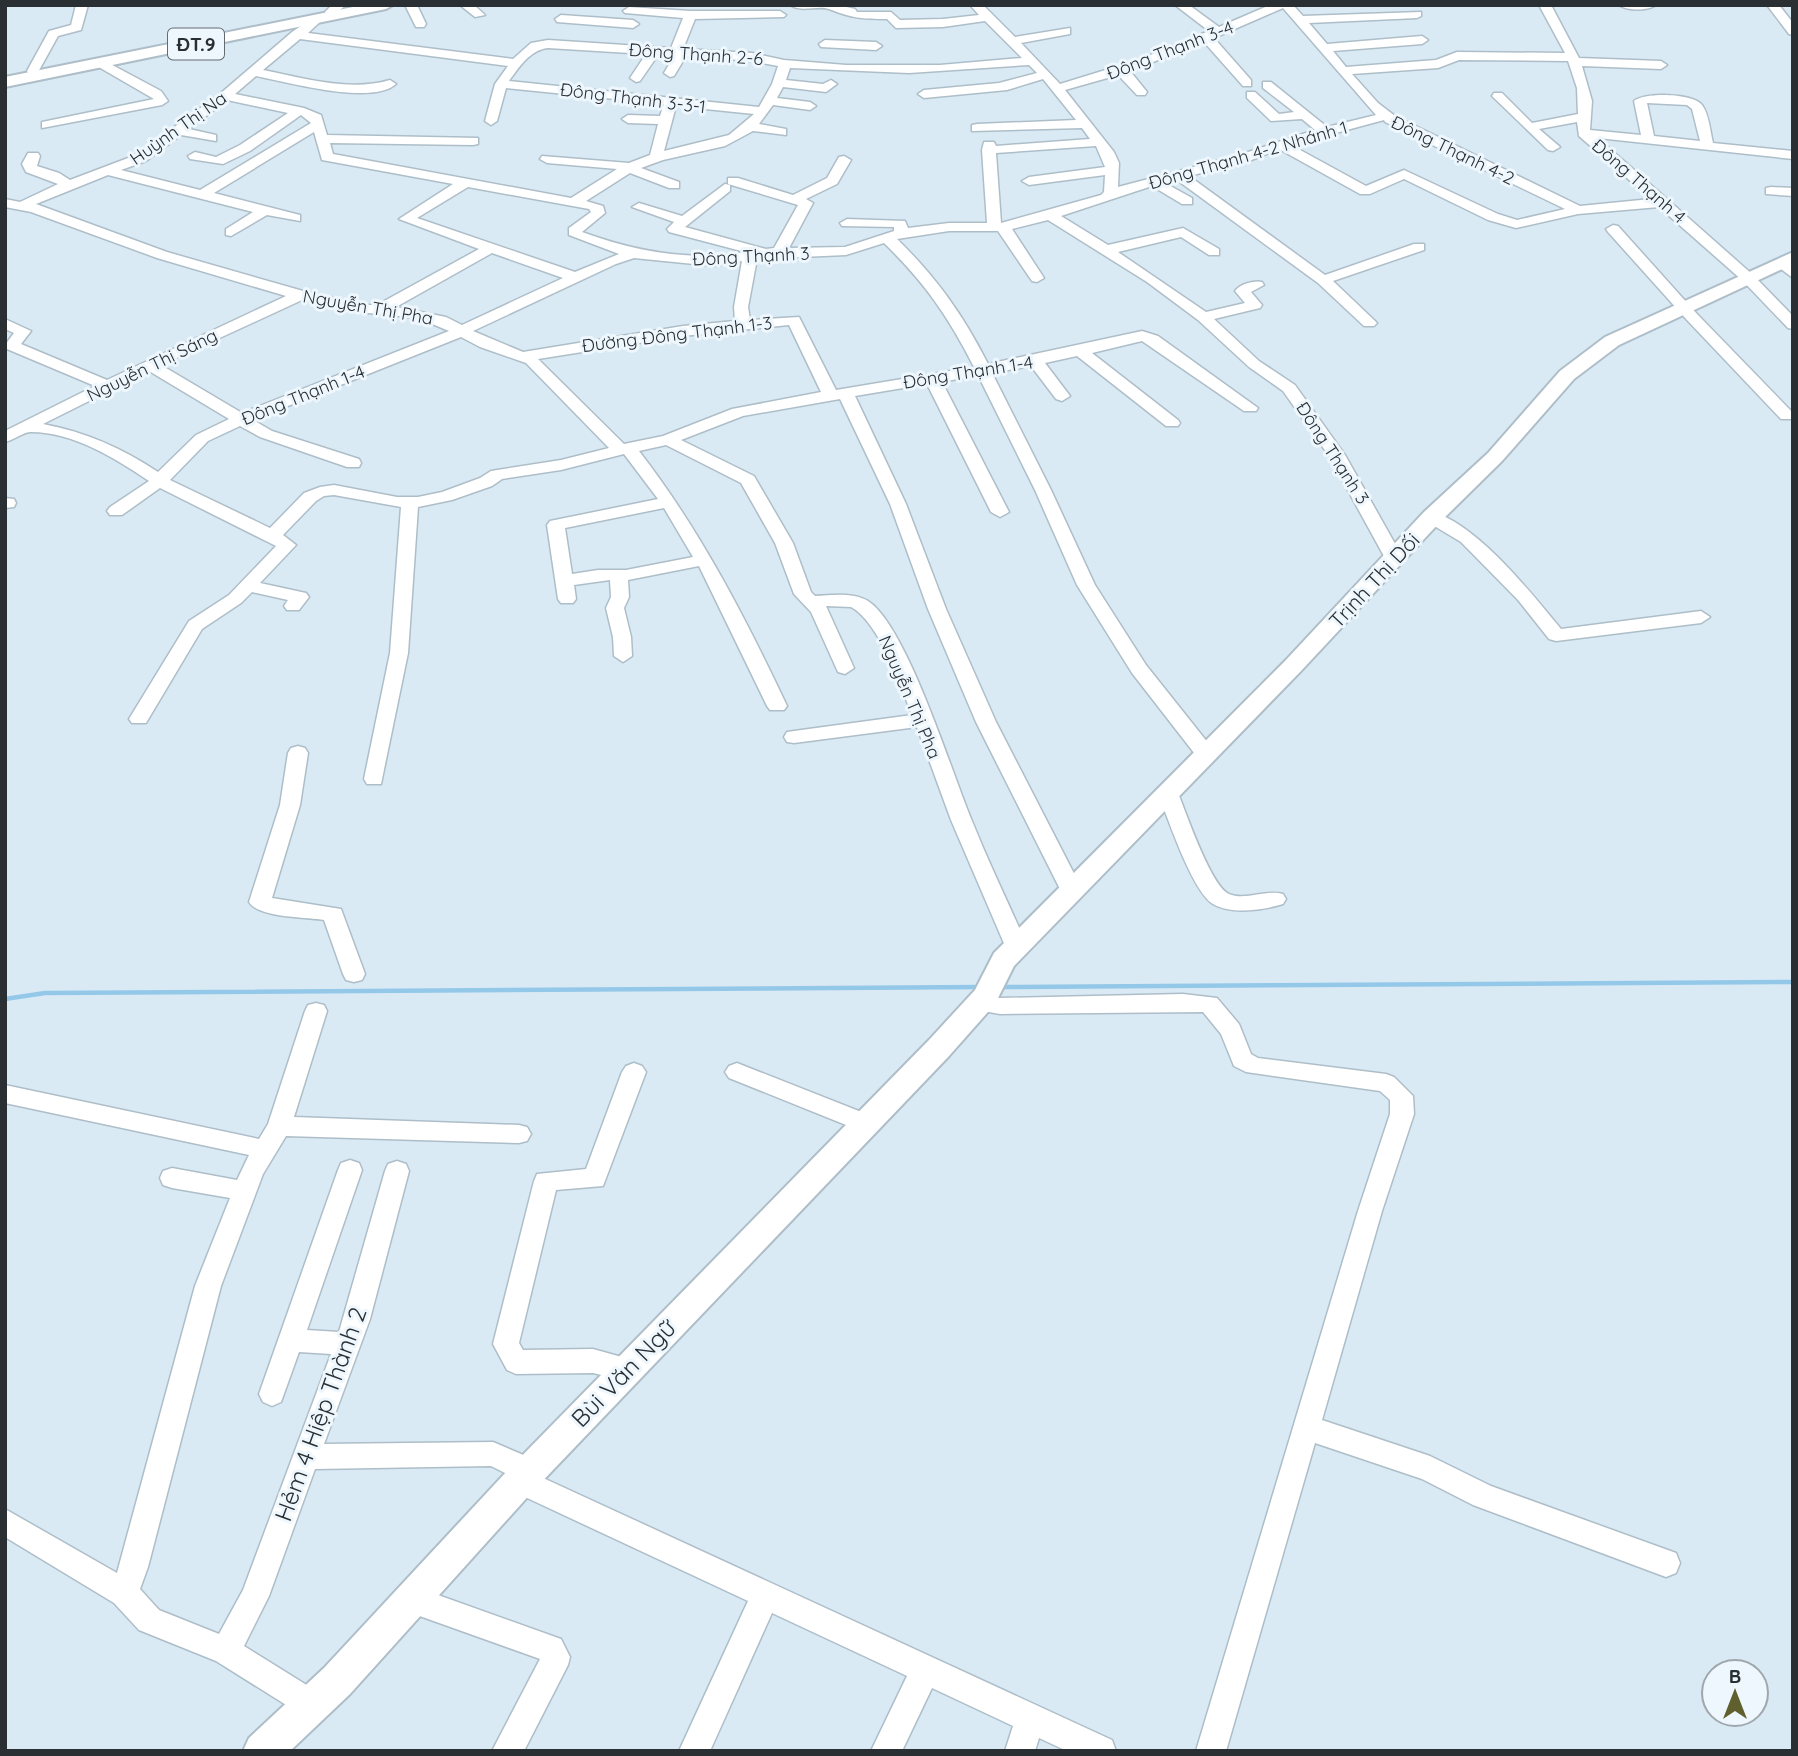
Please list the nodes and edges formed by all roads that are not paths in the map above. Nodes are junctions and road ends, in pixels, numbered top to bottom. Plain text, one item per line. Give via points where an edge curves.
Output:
1 (82, 5) edge
2 (363, 5) edge
3 (386, 5) edge
4 (411, 5) edge
5 (466, 5) edge
6 (594, 5) edge
7 (796, 5) edge
8 (976, 5) edge
9 (1181, 5) edge
10 (1357, 5) edge
11 (1545, 5) edge
12 (1625, 5) edge
13 (1650, 5) edge
14 (1773, 5) edge
15 (1286, 6) edge
16 (336, 8) edge
17 (629, 11) dead end
18 (1417, 14) dead end
19 (479, 15) dead end
20 (690, 15) junction
21 (780, 15) dead end
22 (988, 18) junction
23 (561, 19) dead end
24 (316, 20) junction
25 (586, 20) junction
26 (1302, 20) junction
27 (419, 24) dead end
28 (632, 24) dead end
29 (1066, 31) dead end
30 (1793, 31) edge
31 (1219, 33) junction
32 (296, 35) junction
33 (1206, 37) junction
34 (1422, 40) dead end
35 (1013, 41) junction
36 (825, 44) dead end
37 (1324, 48) junction
38 (486, 49) dead end
39 (654, 51) junction
40 (520, 58) junction
41 (1574, 60) junction
42 (676, 61) junction
43 (1033, 61) junction
44 (102, 62) junction
45 (641, 63) junction
46 (784, 64) junction
47 (1661, 65) dead end
48 (872, 69) junction
49 (927, 69) junction
50 (1117, 70) junction
51 (33, 71) junction
52 (1343, 71) junction
53 (252, 72) junction
54 (1047, 75) junction
55 (636, 78) dead end
56 (5, 79) edge
57 (390, 84) dead end
58 (914, 84) dead end
59 (501, 85) junction
60 (1267, 85) dead end
61 (1058, 88) junction
62 (827, 89) dead end
63 (1141, 92) dead end
64 (925, 94) dead end
65 (225, 96) junction
66 (772, 96) junction
67 (1498, 96) dead end
68 (671, 100) junction
69 (810, 106) dead end
70 (299, 111) junction
71 (1307, 115) junction
72 (1386, 116) junction
73 (1583, 117) junction
74 (628, 119) dead end
75 (664, 120) junction
76 (491, 121) dead end
77 (318, 124) junction
78 (1084, 124) junction
79 (47, 125) dead end
80 (752, 127) junction
81 (1529, 127) junction
82 (977, 128) dead end
83 (176, 130) junction
84 (1325, 131) junction
85 (780, 132) dead end
86 (1584, 133) junction
87 (211, 138) dead end
88 (324, 139) junction
89 (1648, 139) junction
90 (406, 141) junction
91 (473, 141) dead end
92 (1100, 142) junction
93 (1279, 144) junction
94 (1707, 145) junction
95 (1553, 147) dead end
96 (1793, 155) edge
97 (33, 156) dead end
98 (195, 156) dead end
99 (656, 157) junction
100 (547, 159) dead end
101 (845, 160) dead end
102 (383, 168) junction
103 (632, 168) junction
104 (1112, 170) junction
105 (108, 171) junction
106 (1180, 176) junction
107 (1029, 181) dead end
108 (1156, 183) junction
109 (463, 184) junction
110 (68, 185) junction
111 (674, 185) dead end
112 (724, 189) junction
113 (1771, 191) dead end
114 (1793, 192) edge
115 (204, 194) junction
116 (1111, 194) junction
117 (795, 199) junction
118 (1187, 201) dead end
119 (1663, 202) junction
120 (573, 203) junction
121 (734, 203) dead end
122 (12, 206) edge
123 (639, 207) dead end
124 (265, 210) junction
125 (1578, 211) junction
126 (1052, 216) junction
127 (295, 218) dead end
128 (684, 221) junction
129 (847, 223) dead end
130 (998, 228) junction
131 (1613, 229) dead end
132 (407, 230) dead end
133 (231, 232) dead end
134 (452, 236) junction
135 (895, 236) junction
136 (1419, 247) dead end
137 (489, 249) junction
138 (1107, 250) junction
139 (1214, 252) dead end
140 (633, 254) junction
141 (764, 254) junction
142 (1789, 264) edge
143 (575, 276) junction
144 (1037, 278) dead end
145 (1748, 278) junction
146 (1323, 280) junction
147 (1257, 285) dead end
148 (300, 295) junction
149 (1682, 306) junction
150 (380, 310) junction
151 (1203, 317) junction
152 (5, 323) edge
153 (1369, 323) dead end
154 (743, 324) junction
155 (1793, 325) edge
156 (462, 331) junction
157 (1081, 352) junction
158 (520, 357) junction
159 (1035, 361) junction
160 (149, 365) junction
161 (984, 369) junction
162 (932, 378) junction
163 (108, 386) junction
164 (838, 394) junction
165 (1062, 396) dead end
166 (1250, 408) dead end
167 (1787, 416) dead end
168 (243, 418) junction
169 (1172, 423) dead end
170 (25, 426) junction
171 (5, 437) edge
172 (668, 440) junction
173 (624, 449) junction
174 (353, 463) dead end
175 (159, 481) junction
176 (410, 502) junction
177 (667, 502) junction
178 (116, 511) dead end
179 (1000, 512) dead end
180 (1432, 517) junction
181 (272, 536) junction
182 (1394, 558) junction
183 (705, 559) junction
184 (619, 575) junction
185 (249, 586) junction
186 (811, 602) junction
187 (293, 606) dead end
188 (1701, 617) dead end
189 (622, 656) dead end
190 (845, 668) dead end
191 (777, 706) dead end
192 (139, 719) dead end
193 (922, 720) junction
194 (794, 737) dead end
195 (1205, 753) junction
196 (298, 754) dead end
197 (374, 779) dead end
198 (1168, 793) junction
199 (1073, 893) junction
200 (1275, 899) dead end
201 (1009, 958) junction
202 (354, 974) dead end
203 (983, 1000) junction
204 (316, 1011) dead end
205 (634, 1072) dead end
206 (737, 1072) dead end
207 (5, 1094) edge
208 (866, 1124) junction
209 (279, 1126) junction
210 (519, 1134) dead end
211 (264, 1150) junction
212 (350, 1170) dead end
213 (397, 1171) dead end
214 (172, 1178) dead end
215 (244, 1191) junction
216 (290, 1340) junction
217 (347, 1344) junction
218 (627, 1369) junction
219 (272, 1394) dead end
220 (1305, 1429) junction
221 (304, 1457) junction
222 (525, 1476) junction
223 (5, 1522) edge
224 (1666, 1563) dead end
225 (124, 1592) junction
226 (766, 1594) junction
227 (410, 1599) junction
228 (226, 1651) junction
229 (926, 1668) junction
230 (310, 1705) junction
231 (1031, 1718) junction
232 (262, 1751) edge
233 (507, 1751) edge
234 (694, 1751) edge
235 (886, 1751) edge
236 (1020, 1751) edge
237 (1101, 1751) edge
238 (1211, 1751) edge

1 - 51 street via 77,27 54,32
2 - 16 main road, ĐT.9
3 - 24 main road, ĐT.9
4 - 27 street
5 - 19 street
6 - 25 street
7 - 22 street via 833,6 851,11 851,15 891,16 896,24
8 - 22 street
9 - 31 street
10 - 15 street
11 - 41 street, Đông Thạnh 4
12 - 13 street
14 - 30 street
15 - 26 street, Đông Thạnh 4-2
15 - 31 street, Đông Thạnh 3-4
16 - 51 main road, ĐT.9
17 - 20 street
18 - 26 street
20 - 21 street
20 - 42 street
22 - 35 street
23 - 25 street
24 - 32 street, Huỳnh Thị Na
24 - 44 main road, ĐT.9
25 - 28 street
26 - 37 street, Đông Thạnh 4-2
29 - 35 street
31 - 33 street, Đông Thạnh 3-4
32 - 40 street
32 - 53 street, Huỳnh Thị Na
33 - 50 street, Đông Thạnh 3-4
33 - 71 street via 1276,118
34 - 37 street
35 - 43 street
36 - 48 street via 877,41
37 - 52 street, Đông Thạnh 4-2
38 - 40 street
39 - 40 street, Đông Thạnh 2-6 via 550,38
39 - 42 street, Đông Thạnh 2-6
39 - 45 street
40 - 59 street
41 - 47 street
41 - 52 street via 1457,56 1438,64
41 - 73 street, Đông Thạnh 4 via 1587,105
42 - 45 street
42 - 46 street, Đông Thạnh 2-6 via 752,57
43 - 49 street
43 - 54 street
44 - 56 main road, ĐT.9
44 - 79 street via 162,100
45 - 55 street
46 - 48 street
46 - 66 street, Đông Thạnh 2-6
48 - 49 street
49 - 58 street
50 - 61 street, Đông Thạnh 3-4
50 - 63 street
51 - 56 main road, ĐT.9
52 - 72 street, Đông Thạnh 4-2
53 - 57 street via 349,88 380,90
53 - 65 street, Huỳnh Thị Na
54 - 61 street
54 - 64 street via 991,89
59 - 68 street, Đông Thạnh 3-3-1
59 - 76 street
60 - 71 street
61 - 78 street
62 - 66 street
65 - 70 street
65 - 83 street, Huỳnh Thị Na
66 - 68 street, Đông Thạnh 3-3-1 via 714,108
66 - 69 street
66 - 80 street, Đông Thạnh 2-6
67 - 81 street
68 - 75 street
70 - 77 street via 316,118
70 - 98 street via 218,161
71 - 84 street
72 - 84 street, Đông Thạnh 4-2 Nhánh 1
72 - 125 street, Đông Thạnh 4-2
73 - 81 street
73 - 86 street, Đông Thạnh 4
74 - 75 street
75 - 99 street
77 - 88 street
77 - 115 street
78 - 82 street
78 - 92 street
80 - 85 street
80 - 99 street, Đông Thạnh 2-6 via 726,144
81 - 95 street
83 - 87 street
83 - 105 street, Huỳnh Thị Na via 141,158
84 - 93 street, Đông Thạnh 4-2 Nhánh 1
86 - 89 street
86 - 119 street, Đông Thạnh 4
88 - 90 street
88 - 102 street via 327,157
89 - 94 street
89 - 94 street via 1640,101 1691,101 1698,108
90 - 91 street
90 - 102 street
92 - 104 street
92 - 130 street via 989,148
93 - 106 street, Đông Thạnh 4-2 Nhánh 1
93 - 125 street via 1365,191 1404,174 1516,224
94 - 96 street
97 - 110 street via 31,169
99 - 103 street, Đông Thạnh 2-6
100 - 103 street
101 - 117 street via 832,181
102 - 109 street
103 - 111 street
103 - 120 street, Đông Thạnh 2-6
104 - 107 street
104 - 116 street
105 - 110 street, Huỳnh Thị Na
105 - 115 street
106 - 108 street, Đông Thạnh 4-2 Nhánh 1
106 - 146 street
108 - 116 street, Đông Thạnh 4-2 Nhánh 1
108 - 118 street
109 - 120 street
109 - 134 street via 405,219
110 - 122 street, Huỳnh Thị Na
112 - 117 street via 749,188
112 - 121 street
112 - 128 street
113 - 114 street
115 - 124 street
116 - 126 street, Đông Thạnh 3
117 - 141 street via 806,203
119 - 125 street
119 - 145 street, Đông Thạnh 4
120 - 140 street via 598,209 598,214 574,231 576,235
122 - 148 street, Nguyễn Thị Pha
123 - 128 street
124 - 127 street
124 - 133 street
126 - 130 street, Đông Thạnh 3
126 - 138 street, Đông Thạnh 3
128 - 141 street via 674,229 757,248
129 - 135 street via 897,223
130 - 135 street, Đông Thạnh 3 via 949,227
130 - 144 street via 1012,237
131 - 149 street
132 - 134 street via 439,238
134 - 137 street
135 - 141 street, Đông Thạnh 3 via 846,251
135 - 161 street via 958,320
136 - 146 street
137 - 143 street
137 - 150 street
138 - 139 street via 1183,232
138 - 151 street, Đông Thạnh 3
140 - 141 street, Đông Thạnh 3 via 714,262
140 - 143 street, Đông Thạnh 3
141 - 154 street via 741,307
142 - 145 main road, Trịnh Thị Dối
143 - 156 street, Đông Thạnh 3
145 - 149 main road, Trịnh Thị Dối
145 - 155 street, Đông Thạnh 4
146 - 153 street
147 - 151 street via 1242,290 1255,305
148 - 150 street, Nguyễn Thị Pha
148 - 160 street, Nguyễn Thị Sáng
149 - 167 street
149 - 180 main road, Trịnh Thị Dối via 1612,341 1566,375 1495,457
150 - 156 street, Nguyễn Thị Pha via 419,314
151 - 182 street, Đông Thạnh 3 via 1299,399 1364,499
152 - 163 street via 23,331 12,346
154 - 158 street, Đường Đông Thạnh 1-3
154 - 164 street, Đường Đông Thạnh 1-3 via 794,320
156 - 158 street, Nguyễn Thị Pha
156 - 168 street, Đông Thạnh 1-4
157 - 159 street, Đông Thạnh 1-4
157 - 166 street, Đông Thạnh 1-4 via 1142,336 1153,339
157 - 169 street
158 - 173 street, Nguyễn Thị Pha via 531,360
159 - 161 street, Đông Thạnh 1-4
159 - 165 street
160 - 163 street, Nguyễn Thị Sáng
160 - 168 street
161 - 162 street, Đông Thạnh 1-4
161 - 195 street via 1086,585 1139,669
162 - 164 street, Đông Thạnh 1-4
162 - 179 street
163 - 170 street, Nguyễn Thị Sáng
164 - 172 street, Đông Thạnh 1-4 via 776,401 728,413
164 - 199 street via 898,504 986,722
168 - 174 street via 266,434
168 - 175 street, Đông Thạnh 1-4 via 202,438
170 - 171 street, Nguyễn Thị Sáng
170 - 175 street via 90,441
172 - 173 street
172 - 186 street via 748,480 785,542 803,594
173 - 176 street via 497,475 446,496
173 - 177 street, Nguyễn Thị Pha
175 - 178 street, Đông Thạnh 1-4
175 - 181 street
176 - 181 street via 334,490 320,492
176 - 197 street via 399,653
177 - 183 street, Nguyễn Thị Pha
177 - 184 street via 556,525 566,590 598,575
180 - 182 main road, Trịnh Thị Dối
180 - 188 street via 1467,538 1556,635
181 - 185 street via 287,545
182 - 195 main road, Trịnh Thị Dối
183 - 184 street
183 - 191 street, Nguyễn Thị Pha
184 - 189 street via 620,597 615,608
185 - 187 street via 300,597
185 - 192 street via 195,625
186 - 190 street
186 - 193 street, Nguyễn Thị Pha via 861,604 873,615
193 - 194 street
193 - 201 street, Nguyễn Thị Pha
195 - 198 main road, Trịnh Thị Dối
196 - 202 street via 290,805 260,902 333,914
198 - 199 main road, Trịnh Thị Dối
198 - 200 street via 1213,894 1231,902
199 - 201 main road, Trịnh Thị Dối
201 - 203 main road, Trịnh Thị Dối
203 - 208 main road, Bùi Văn Ngữ
203 - 220 street via 1000,1006 1209,1004 1231,1030 1242,1060 1254,1066 1387,1083 1401,1096 1402,1114
204 - 209 street
205 - 218 street via 594,1179 546,1181 506,1344 516,1362 593,1361
206 - 208 street
207 - 211 street
208 - 218 main road, Bùi Văn Ngữ
209 - 210 street
209 - 211 street
211 - 215 street
212 - 216 street
213 - 217 street, Hẻm 4 Hiệp Thành 2
214 - 215 street
215 - 225 street via 208,1286
216 - 217 street
216 - 219 street
217 - 221 street, Hẻm 4 Hiệp Thành 2
218 - 222 main road, Bùi Văn Ngữ
220 - 224 street via 1430,1469 1483,1496
220 - 238 street
221 - 222 street via 493,1454
221 - 228 street, Hẻm 4 Hiệp Thành 2 via 255,1596
222 - 226 street
222 - 227 main road, Bùi Văn Ngữ
223 - 225 street
225 - 228 street via 149,1620
226 - 229 street
226 - 234 street
227 - 230 main road, Bùi Văn Ngữ
227 - 233 street via 551,1649 553,1665
228 - 230 street
229 - 231 street
229 - 235 street
230 - 232 main road, Bùi Văn Ngữ
231 - 236 street
231 - 237 street

